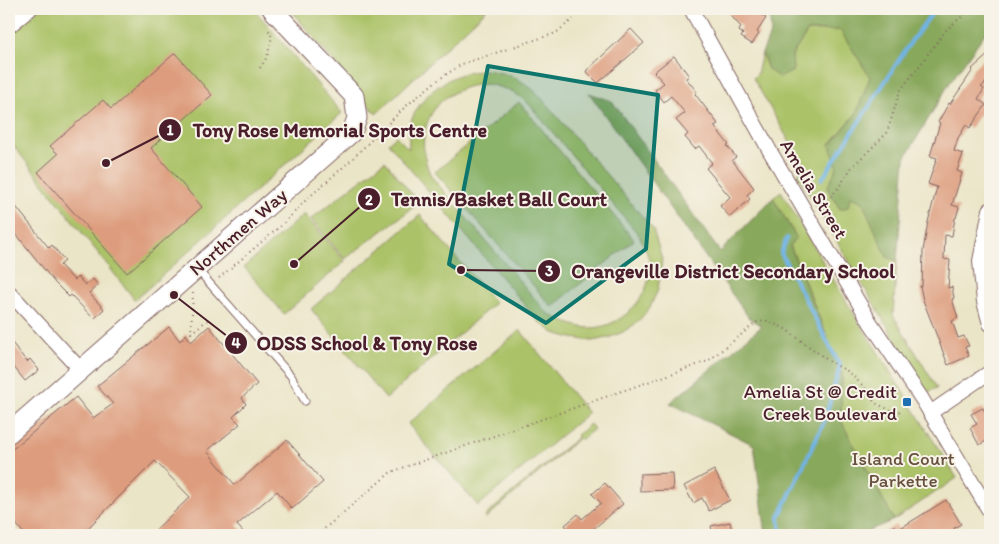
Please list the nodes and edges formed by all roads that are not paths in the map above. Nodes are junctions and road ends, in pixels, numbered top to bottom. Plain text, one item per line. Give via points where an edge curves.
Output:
1 (30, 9) edge
2 (691, 9) edge
3 (268, 16) edge
4 (9, 26) edge
5 (990, 210) edge
6 (196, 270) junction
7 (9, 292) edge
8 (990, 324) edge
9 (81, 370) junction
10 (990, 372) edge
11 (305, 401) dead end
12 (930, 413) junction
13 (9, 433) edge
14 (990, 512) edge

1 - 4 street
2 - 12 street, Amelia Street via 870,322
3 - 6 street, Northmen Way via 354,96 358,118 350,133
5 - 8 street via 980,261
6 - 9 street, Northmen Way
6 - 11 lane via 291,376
7 - 9 street
9 - 13 street, Northmen Way
10 - 12 street
12 - 14 street, Amelia Street

